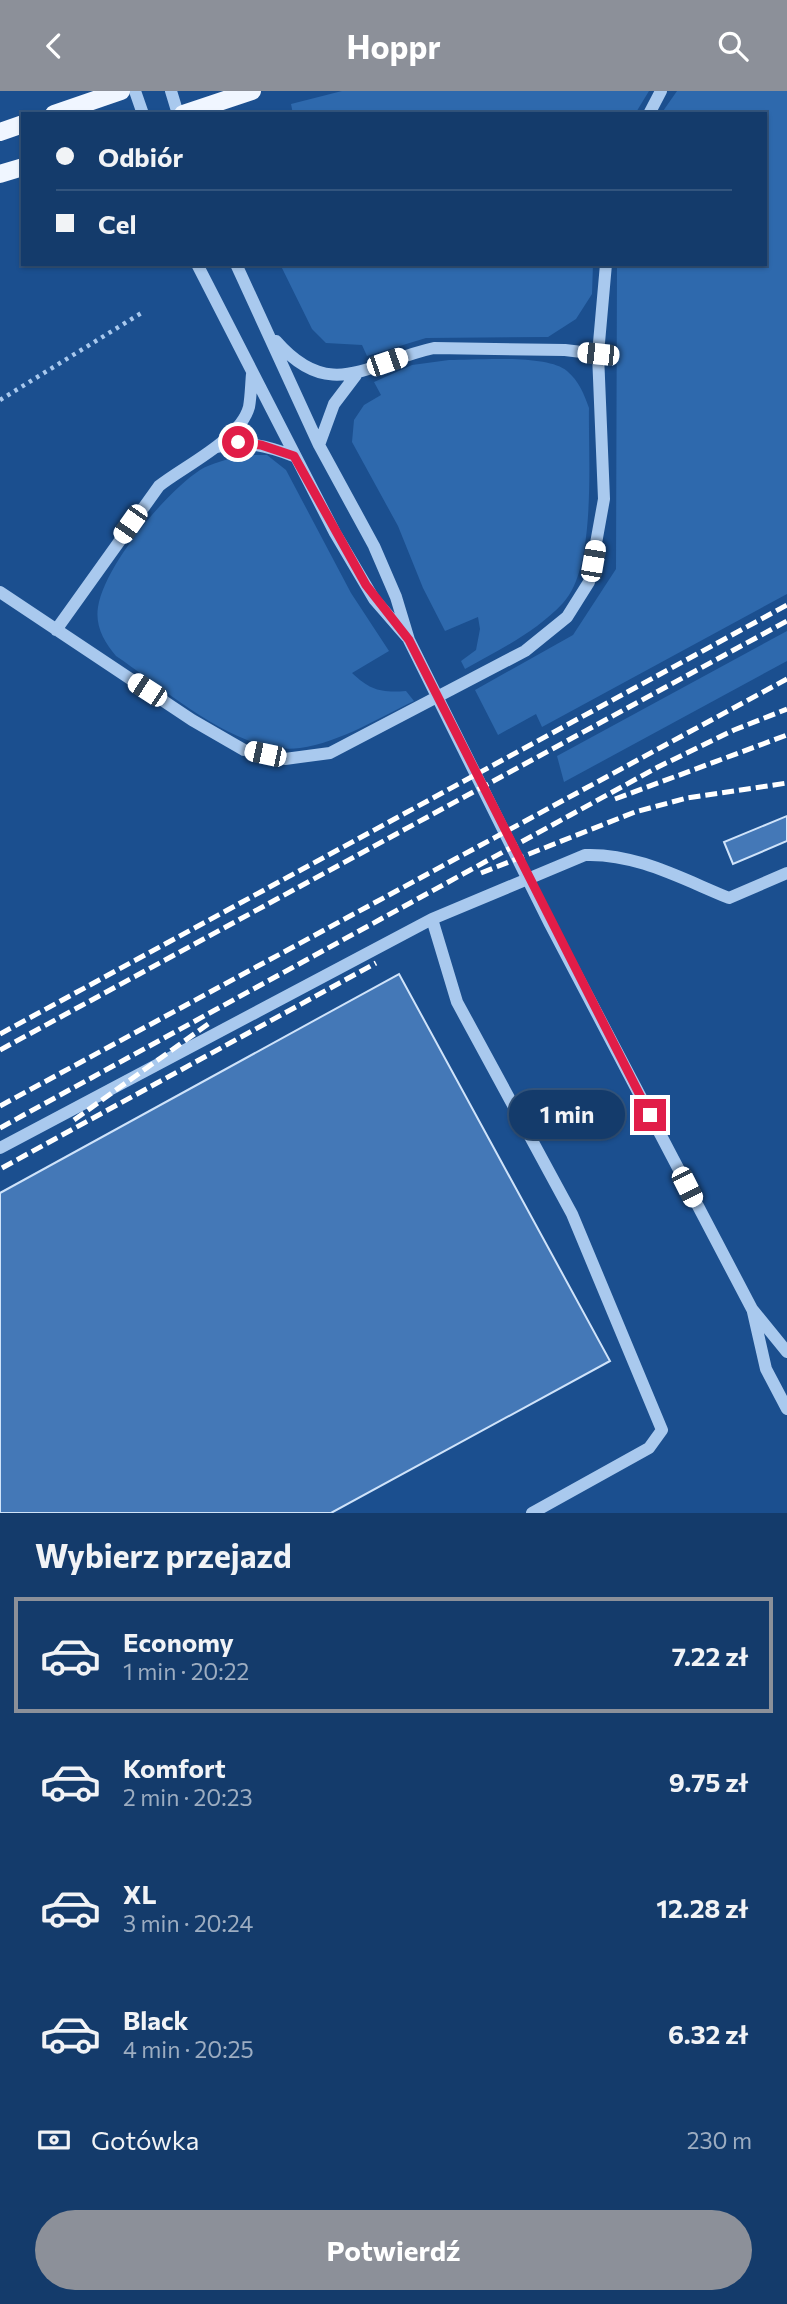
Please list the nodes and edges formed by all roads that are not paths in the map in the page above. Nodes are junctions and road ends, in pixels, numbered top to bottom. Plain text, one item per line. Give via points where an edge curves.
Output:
1 (121, 91) edge
2 (135, 91) edge
3 (171, 91) edge
4 (252, 91) edge
5 (661, 91) edge
6 (60, 112) edge
7 (142, 112) edge
8 (180, 112) edge
9 (187, 112) edge
10 (650, 112) edge
11 (21, 125) edge
12 (0, 132) edge
13 (21, 168) edge
14 (0, 174) edge
15 (198, 266) edge
16 (237, 266) edge
17 (606, 266) edge
18 (267, 329) junction
19 (598, 354) junction
20 (252, 374) junction
21 (356, 375) junction
22 (319, 445) junction
23 (217, 447) junction
24 (294, 456) junction
25 (0, 592) edge
26 (56, 630) junction
27 (409, 640) junction
28 (787, 873) edge
29 (432, 919) junction
30 (0, 1148) edge
31 (752, 1309) junction
32 (787, 1352) edge
33 (787, 1409) edge
34 (532, 1513) edge

1 - 6 main road
2 - 7 street
3 - 8 street
4 - 9 main road
5 - 10 street
11 - 12 main road
13 - 14 main road
15 - 20 street
16 - 18 street
17 - 19 street
18 - 21 street via 303,366 326,376
18 - 22 street
19 - 21 street via 434,348
19 - 26 street via 604,499 589,582 567,617 525,651 330,753 285,759 244,750
20 - 23 street via 248,409
20 - 24 street
21 - 22 street via 334,404
22 - 27 street via 374,546
23 - 24 street via 238,442
23 - 26 street via 159,486
24 - 27 street via 366,585
25 - 26 street
27 - 31 street via 550,924
28 - 29 street via 729,898 632,859 585,855
29 - 30 street
29 - 34 street via 457,1002 572,1214 662,1430 649,1448
31 - 32 street
31 - 33 street via 766,1369

